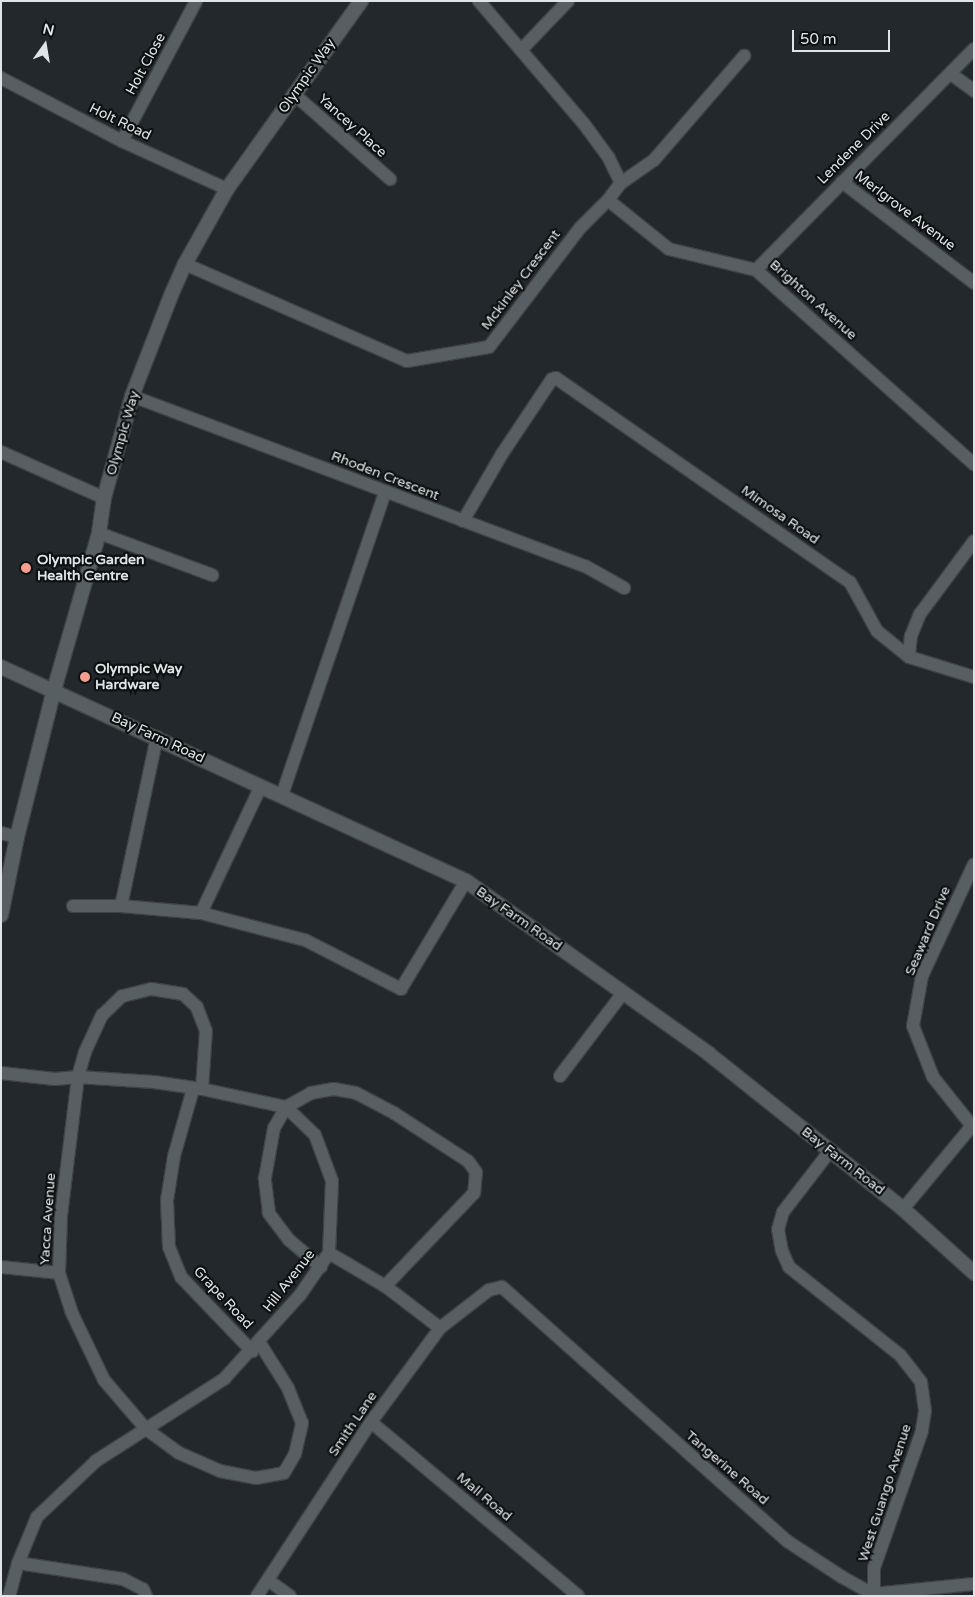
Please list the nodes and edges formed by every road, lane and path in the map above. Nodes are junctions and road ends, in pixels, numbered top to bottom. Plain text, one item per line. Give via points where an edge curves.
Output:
1 (196, 1) edge
2 (361, 1) edge
3 (479, 1) edge
4 (568, 1) edge
5 (974, 49) edge
6 (521, 50) junction
7 (744, 56) dead end
8 (951, 74) junction
9 (1, 78) edge
10 (974, 91) edge
11 (295, 95) junction
12 (122, 141) junction
13 (390, 179) dead end
14 (842, 182) junction
15 (621, 183) junction
16 (227, 189) junction
17 (608, 200) junction
18 (184, 264) junction
19 (756, 270) junction
20 (974, 283) edge
21 (132, 396) junction
22 (1, 452) edge
23 (974, 464) edge
24 (385, 492) junction
25 (104, 498) junction
26 (463, 521) junction
27 (99, 534) junction
28 (974, 541) edge
29 (212, 575) dead end
30 (624, 588) dead end
31 (909, 656) junction
32 (1, 667) edge
33 (974, 677) edge
34 (54, 690) junction
35 (157, 737) junction
36 (261, 786) junction
37 (282, 795) junction
38 (1, 833) edge
39 (17, 837) junction
40 (974, 864) edge
41 (466, 881) junction
42 (73, 906) dead end
43 (121, 906) junction
44 (201, 913) junction
45 (1, 915) edge
46 (623, 993) junction
47 (1, 1073) edge
48 (560, 1076) dead end
49 (78, 1077) junction
50 (198, 1089) junction
51 (286, 1107) junction
52 (973, 1126) edge
53 (830, 1151) junction
54 (903, 1209) junction
55 (329, 1253) junction
56 (321, 1266) junction
57 (1, 1267) edge
58 (58, 1273) junction
59 (974, 1273) edge
60 (385, 1286) junction
61 (495, 1287) joint
62 (440, 1328) junction
63 (255, 1346) junction
64 (371, 1422) junction
65 (146, 1429) junction
66 (18, 1563) junction
67 (268, 1580) junction
68 (974, 1584) edge
69 (873, 1595) edge
70 (9, 1596) edge
71 (146, 1596) edge
72 (257, 1596) edge
73 (290, 1596) edge
74 (578, 1596) edge

1 - 12 street, Holt Close
2 - 11 street, Olympic Way
3 - 6 street
4 - 6 street
5 - 8 street, Lendene Drive
6 - 15 street via 584,124 609,158
7 - 15 street, Mckinley Crescent via 654,160
8 - 10 street
8 - 14 street, Lendene Drive
9 - 12 street, Holt Road
11 - 13 street, Yancey Place
11 - 16 street, Olympic Way
12 - 16 street, Holt Road
14 - 19 street, Lendene Drive
14 - 20 street, Merlgrove Avenue
15 - 17 street, Mckinley Crescent
16 - 18 street, Olympic Way
17 - 18 street, Mckinley Crescent via 580,228 489,347 407,361
17 - 19 street, Brighton Avenue via 669,248
18 - 21 street, Olympic Way
19 - 23 street, Brighton Avenue
21 - 24 street, Rhoden Crescent
21 - 25 street, Olympic Way
22 - 25 street
24 - 26 street, Rhoden Crescent
24 - 37 street
25 - 27 street, Olympic Way
26 - 30 street, Rhoden Crescent via 585,566
26 - 31 street, Mimosa Road via 552,379 558,379 850,582 877,631
27 - 29 street
27 - 34 street, Olympic Way
28 - 31 street via 920,614 911,636
31 - 33 street, Mimosa Road
32 - 34 street, Bay Farm Road
34 - 35 street, Bay Farm Road
34 - 39 street, Olympic Way
35 - 36 street, Bay Farm Road
35 - 43 street
36 - 37 street, Bay Farm Road
36 - 44 street
37 - 41 street, Bay Farm Road
38 - 39 street
39 - 45 street, Olympic Way
40 - 52 street, Seaward Drive via 922,976 913,1026 933,1077
41 - 44 street via 401,989 305,940
41 - 46 street, Bay Farm Road
42 - 43 street
43 - 44 street
46 - 48 street
46 - 53 street, Bay Farm Road via 709,1054
47 - 49 street via 55,1079
49 - 50 street via 154,1082
49 - 50 street, Yacca Avenue via 84,1052 102,1015 122,996 151,989 184,994 197,1007 206,1031
49 - 58 street, Yacca Avenue via 61,1216
50 - 51 street
50 - 63 street, Grape Road via 174,1156 167,1200 169,1247 181,1277
51 - 55 street, Hill Avenue via 315,1135 332,1181
51 - 56 street via 274,1128 265,1178 269,1213 289,1240
51 - 60 street via 311,1093 334,1089 356,1093 394,1113 468,1161 476,1172 474,1193
52 - 54 street, Seaward Drive
53 - 54 street, Bay Farm Road
53 - 69 street, West Guango Avenue via 784,1212 778,1230 782,1251 789,1267 900,1355 921,1382 925,1411 922,1431 874,1568
54 - 59 street, Bay Farm Road
55 - 56 street, Hill Avenue
55 - 60 street
56 - 63 street, Hill Avenue
57 - 58 street
58 - 65 street, Yacca Avenue via 70,1312 104,1380
60 - 62 street
61 - 62 street, Smith Lane
61 - 69 street, Tangerine Road via 502,1287 787,1541
62 - 64 street, Smith Lane
63 - 65 street, Hill Avenue via 224,1378
63 - 65 street, Grape Road via 288,1388 302,1423 295,1454 284,1473 256,1478 220,1471 179,1453
64 - 67 street, Smith Lane
64 - 74 street, Mall Road
65 - 66 street, Hill Avenue via 96,1461 37,1517
66 - 70 street, Hill Avenue
66 - 71 street via 123,1579 143,1589
67 - 72 street, Smith Lane
67 - 73 street
68 - 69 street

